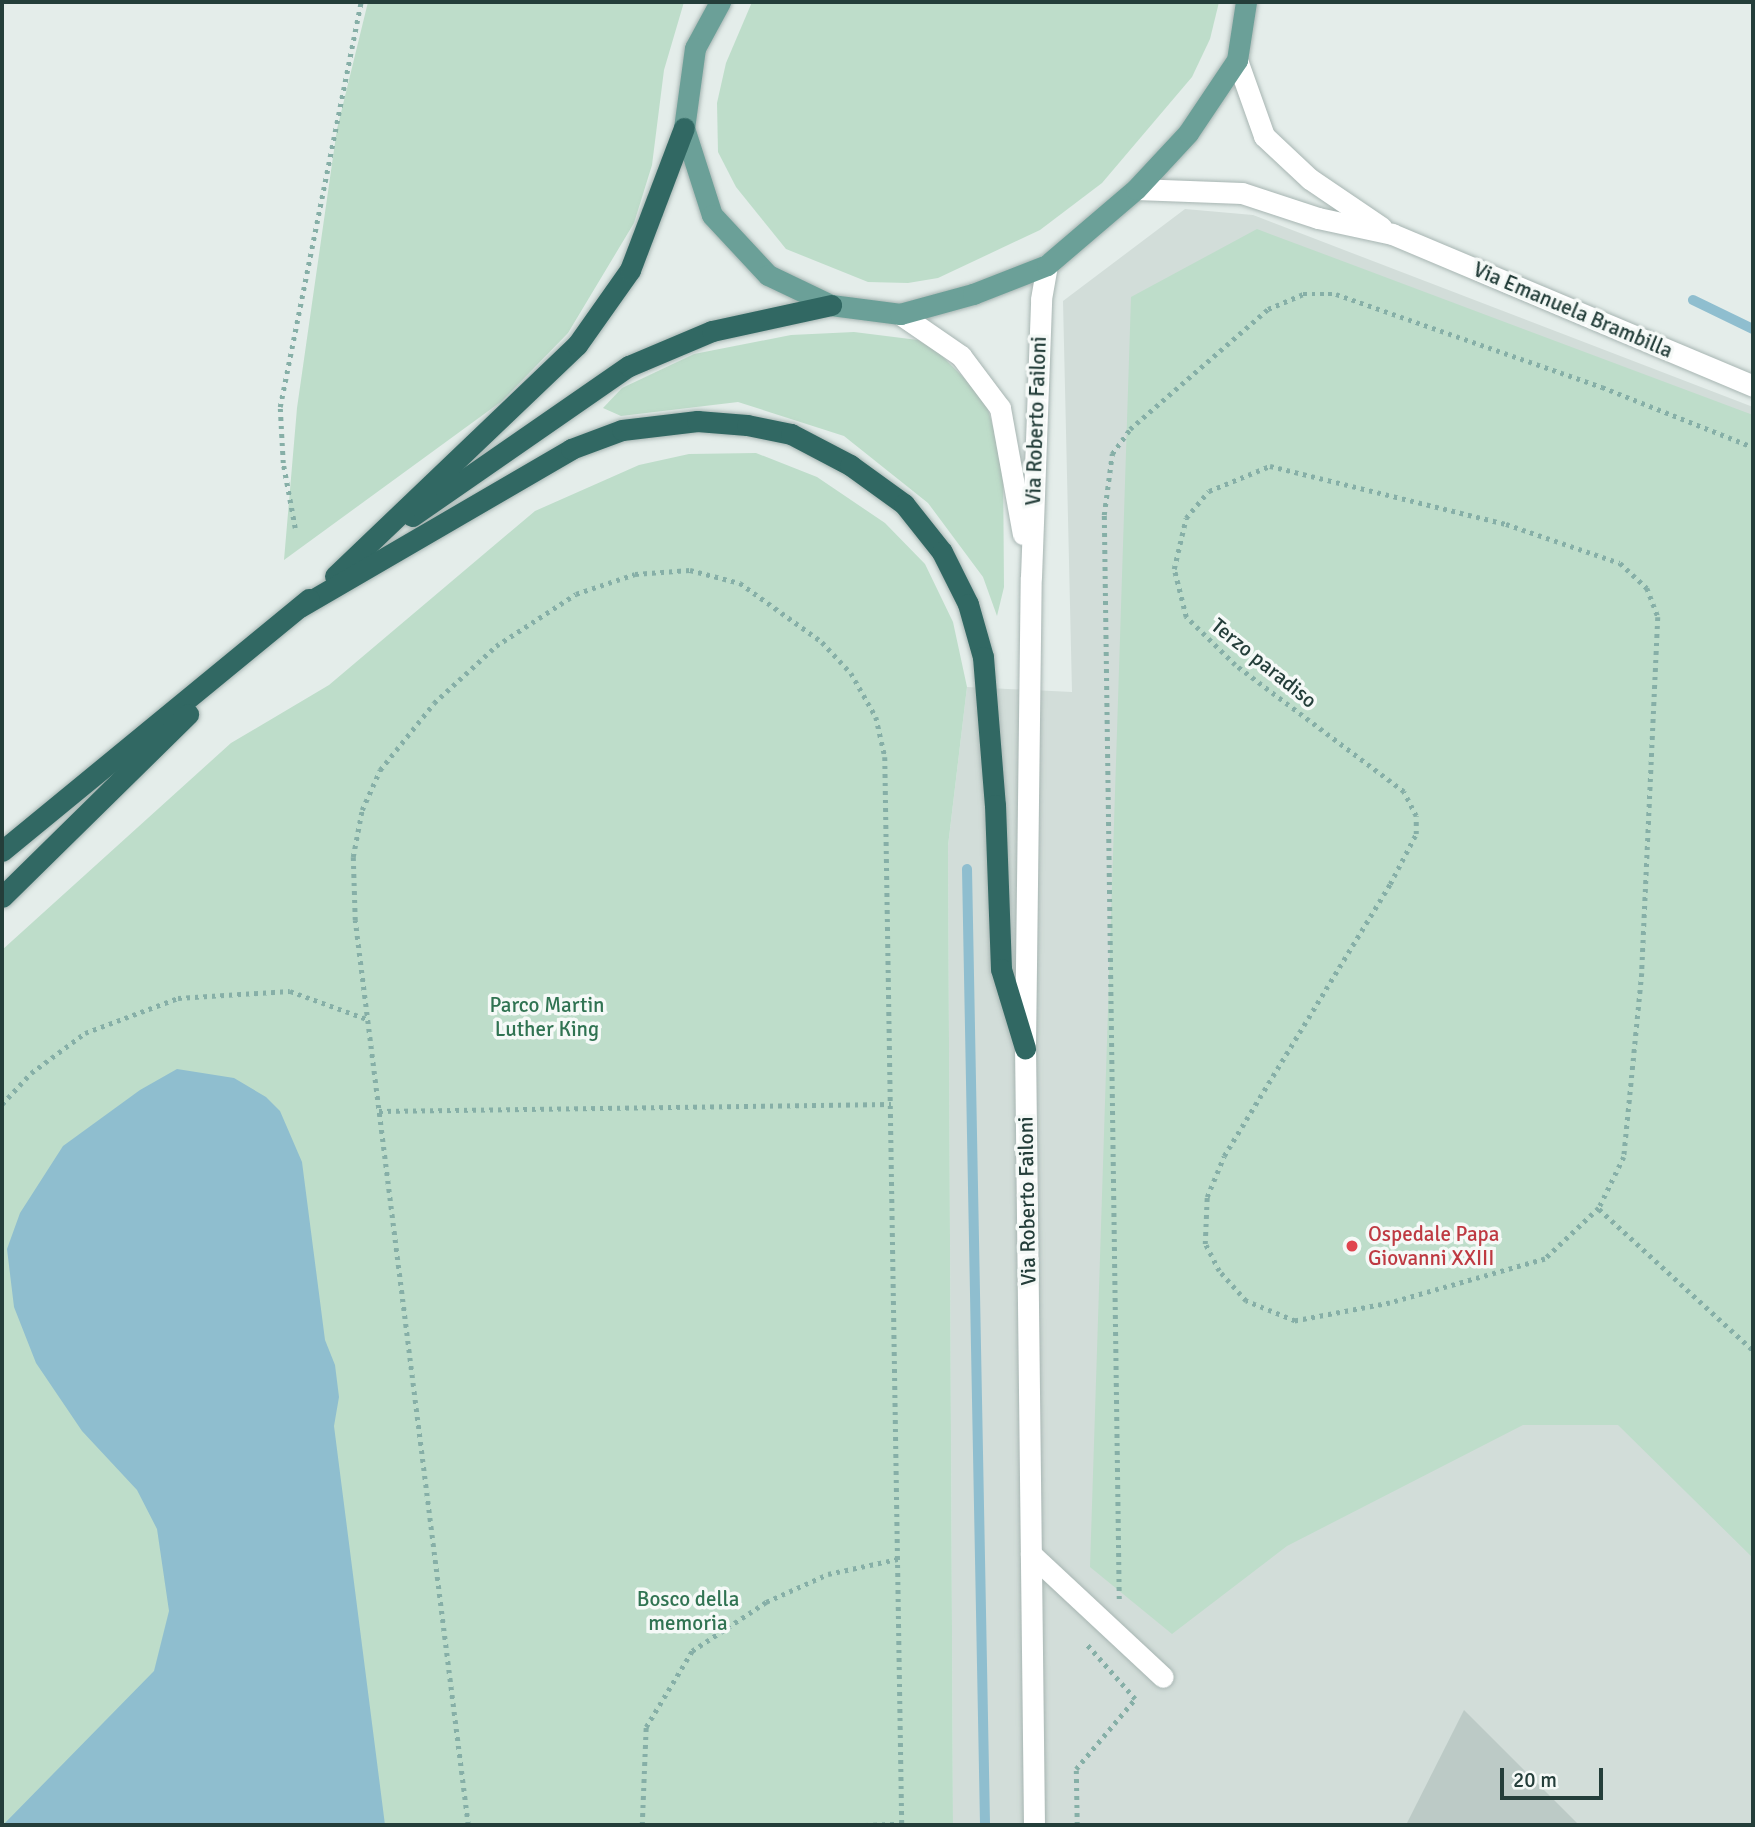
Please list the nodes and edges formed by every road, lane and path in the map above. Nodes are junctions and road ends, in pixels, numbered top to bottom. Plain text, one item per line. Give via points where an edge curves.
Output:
1 (361, 2) edge
2 (720, 2) edge
3 (1246, 2) edge
4 (1237, 60) junction
5 (684, 128) junction
6 (1136, 189) junction
7 (1392, 234) junction
8 (1047, 265) junction
9 (831, 305) junction
10 (900, 314) junction
11 (1753, 386) edge
12 (1753, 447) edge
13 (295, 528) dead end
14 (370, 545) junction
15 (1031, 577) junction
16 (300, 607) junction
17 (279, 624) junction
18 (78, 787) junction
19 (2, 832) edge
20 (2, 851) edge
21 (2, 897) edge
22 (368, 1019) junction
23 (1025, 1048) junction
24 (2, 1104) edge
25 (891, 1104) junction
26 (379, 1111) junction
27 (1599, 1208) junction
28 (1753, 1350) edge
29 (1031, 1554) junction
30 (898, 1559) junction
31 (1106, 1625) junction
32 (1163, 1677) dead end
33 (468, 1825) edge
34 (642, 1825) edge
35 (864, 1825) edge
36 (902, 1825) edge
37 (1034, 1825) edge
38 (1077, 1825) edge

1 - 13 path via 280,407 283,463
2 - 5 main road via 695,48
3 - 4 main road
4 - 6 main road via 1188,133
4 - 7 street, Via Emanuela Brambilla via 1264,136 1310,178
5 - 9 main road via 712,215 768,275
5 - 14 highway via 631,270 577,345
6 - 7 street, Via Emanuela Brambilla via 1242,193 1318,218
6 - 8 main road
7 - 11 street, Via Emanuela Brambilla
8 - 10 main road via 974,294
8 - 15 street, Via Roberto Failoni via 1041,299
9 - 10 main road
9 - 14 highway via 712,331 629,366
10 - 15 street, Via Roberto Failoni via 961,356 1000,408
12 - 31 path via 1590,383 1336,294 1303,294 1268,309 1130,429 1112,454 1104,515 1120,1606
14 - 16 highway
15 - 23 street, Via Roberto Failoni
16 - 17 highway
16 - 23 highway via 571,449 622,430 697,421 747,425 791,434 850,465 904,504 942,552 968,604 983,657 1001,969
17 - 18 highway
17 - 21 highway
18 - 19 highway
18 - 20 highway
22 - 24 path via 290,991 177,998 85,1033 31,1073
22 - 25 path via 353,857 362,810 380,770 435,703 486,656 576,594 635,574 690,570 740,583 782,610 851,673 876,717 885,757
22 - 26 path
23 - 29 street, Via Roberto Failoni
25 - 26 path
25 - 30 path
26 - 33 path
27 - 27 path, Terzo paradiso via 1624,1157 1642,974 1658,617 1647,588 1620,563 1506,524 1301,472 1270,466 1209,491 1185,518 1177,541 1174,569 1186,617 1235,665 1404,792 1416,816 1416,834 1366,926 1224,1156 1208,1197 1205,1244 1219,1271 1247,1301 1295,1321 1390,1303 1545,1259
27 - 28 path
29 - 31 street
29 - 37 street, Via Roberto Failoni
30 - 34 path via 828,1574 766,1602 692,1651 646,1727
30 - 36 path
31 - 32 street
31 - 38 path via 1085,1647 1135,1699 1076,1769
35 - 36 path

